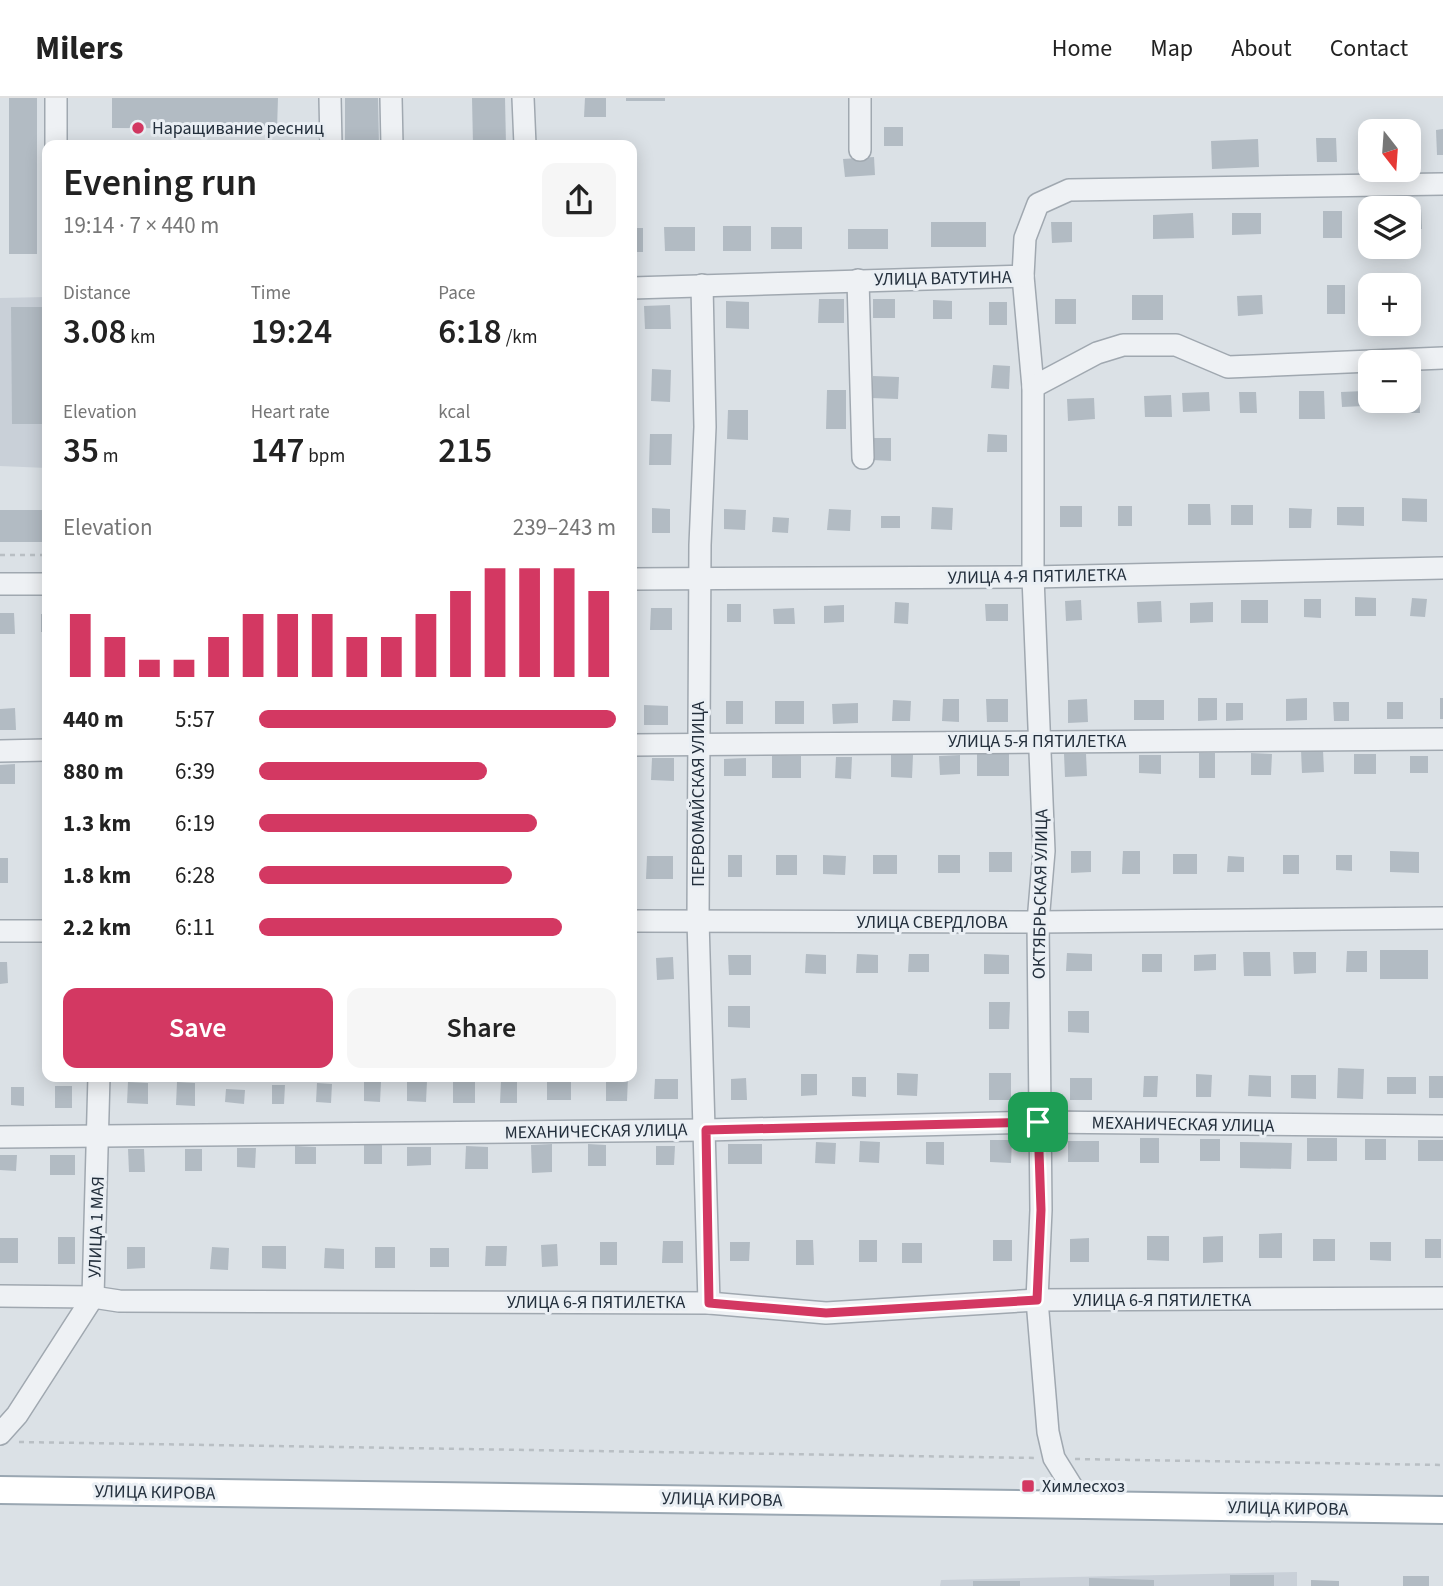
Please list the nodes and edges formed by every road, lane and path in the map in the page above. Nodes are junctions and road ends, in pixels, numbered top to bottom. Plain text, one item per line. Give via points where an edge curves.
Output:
1 (56, 98) edge
2 (330, 98) edge
3 (391, 98) edge
4 (523, 98) edge
5 (860, 98) edge
6 (56, 140) edge
7 (331, 140) edge
8 (392, 140) edge
9 (525, 140) edge
10 (860, 150) dead end
11 (1443, 184) edge
12 (1023, 276) junction
13 (858, 280) junction
14 (702, 285) junction
15 (637, 288) edge
16 (1443, 358) edge
17 (1033, 387) junction
18 (863, 458) dead end
19 (0, 555) edge
20 (42, 555) edge
21 (1443, 568) edge
22 (1033, 577) junction
23 (701, 578) junction
24 (637, 579) edge
25 (0, 584) edge
26 (42, 584) edge
27 (1443, 740) edge
28 (1041, 741) junction
29 (698, 744) junction
30 (637, 745) edge
31 (42, 750) edge
32 (0, 751) edge
33 (1443, 918) edge
34 (698, 920) junction
35 (637, 921) edge
36 (1038, 922) junction
37 (0, 931) edge
38 (42, 931) edge
39 (99, 1082) edge
40 (1038, 1122) junction
41 (1443, 1126) edge
42 (706, 1130) junction
43 (100, 1136) junction
44 (0, 1137) edge
45 (0, 1296) edge
46 (93, 1297) junction
47 (1443, 1298) edge
48 (1037, 1300) junction
49 (709, 1303) junction
50 (7, 1438) edge
51 (1054, 1458) junction
52 (1443, 1465) edge
53 (0, 1490) edge
54 (1082, 1503) junction
55 (1443, 1510) edge

1 - 6 street
2 - 7 street
3 - 8 street
4 - 9 street
5 - 10 street
11 - 12 street, УЛИЦА ВАТУТИНА via 1069,190 1038,204 1025,238
12 - 13 street, УЛИЦА ВАТУТИНА
12 - 17 street, ОКТЯБРЬСКАЯ УЛИЦА
13 - 14 street, УЛИЦА ВАТУТИНА
13 - 18 street
14 - 15 street, УЛИЦА ВАТУТИНА
14 - 23 street, ПЕРВОМАЙСКАЯ УЛИЦА
16 - 17 street via 1228,367 1175,345 1123,345 1097,353
17 - 22 street, ОКТЯБРЬСКАЯ УЛИЦА
19 - 20 path
21 - 22 street, УЛИЦА 4-Я ПЯТИЛЕТКА
22 - 23 street, УЛИЦА 4-Я ПЯТИЛЕТКА
22 - 28 street, ОКТЯБРЬСКАЯ УЛИЦА
23 - 24 street, УЛИЦА 4-Я ПЯТИЛЕТКА
23 - 29 street, ПЕРВОМАЙСКАЯ УЛИЦА
25 - 26 street
27 - 28 street, УЛИЦА 5-Я ПЯТИЛЕТКА
28 - 29 street, УЛИЦА 5-Я ПЯТИЛЕТКА
28 - 36 street, ОКТЯБРЬСКАЯ УЛИЦА via 1044,851
29 - 30 street, УЛИЦА 5-Я ПЯТИЛЕТКА
29 - 34 street, ПЕРВОМАЙСКАЯ УЛИЦА
31 - 32 street
33 - 36 street, УЛИЦА СВЕРДЛОВА
34 - 35 street, УЛИЦА СВЕРДЛОВА
34 - 36 street, УЛИЦА СВЕРДЛОВА
34 - 42 street, ПЕРВОМАЙСКАЯ УЛИЦА
36 - 40 street, ОКТЯБРЬСКАЯ УЛИЦА
37 - 38 street
39 - 43 street, УЛИЦА 1 МАЯ
40 - 41 street, МЕХАНИЧЕСКАЯ УЛИЦА
40 - 42 street, МЕХАНИЧЕСКАЯ УЛИЦА
40 - 48 street, ОКТЯБРЬСКАЯ УЛИЦА
42 - 43 street, МЕХАНИЧЕСКАЯ УЛИЦА
42 - 49 street, ПЕРВОМАЙСКАЯ УЛИЦА
43 - 44 street, МЕХАНИЧЕСКАЯ УЛИЦА
43 - 46 street, УЛИЦА 1 МАЯ
45 - 46 street, УЛИЦА 6-Я ПЯТИЛЕТКА
46 - 49 street, УЛИЦА 6-Я ПЯТИЛЕТКА via 119,1301
46 - 50 street, УЛИЦА 1 МАЯ
47 - 48 street, УЛИЦА 6-Я ПЯТИЛЕТКА
48 - 49 street, УЛИЦА 6-Я ПЯТИЛЕТКА via 826,1313
48 - 51 street, ОКТЯБРЬСКАЯ УЛИЦА
50 - 51 path
51 - 52 path
51 - 54 street, ОКТЯБРЬСКАЯ УЛИЦА
53 - 54 main road, УЛИЦА КИРОВА
54 - 55 main road, УЛИЦА КИРОВА

